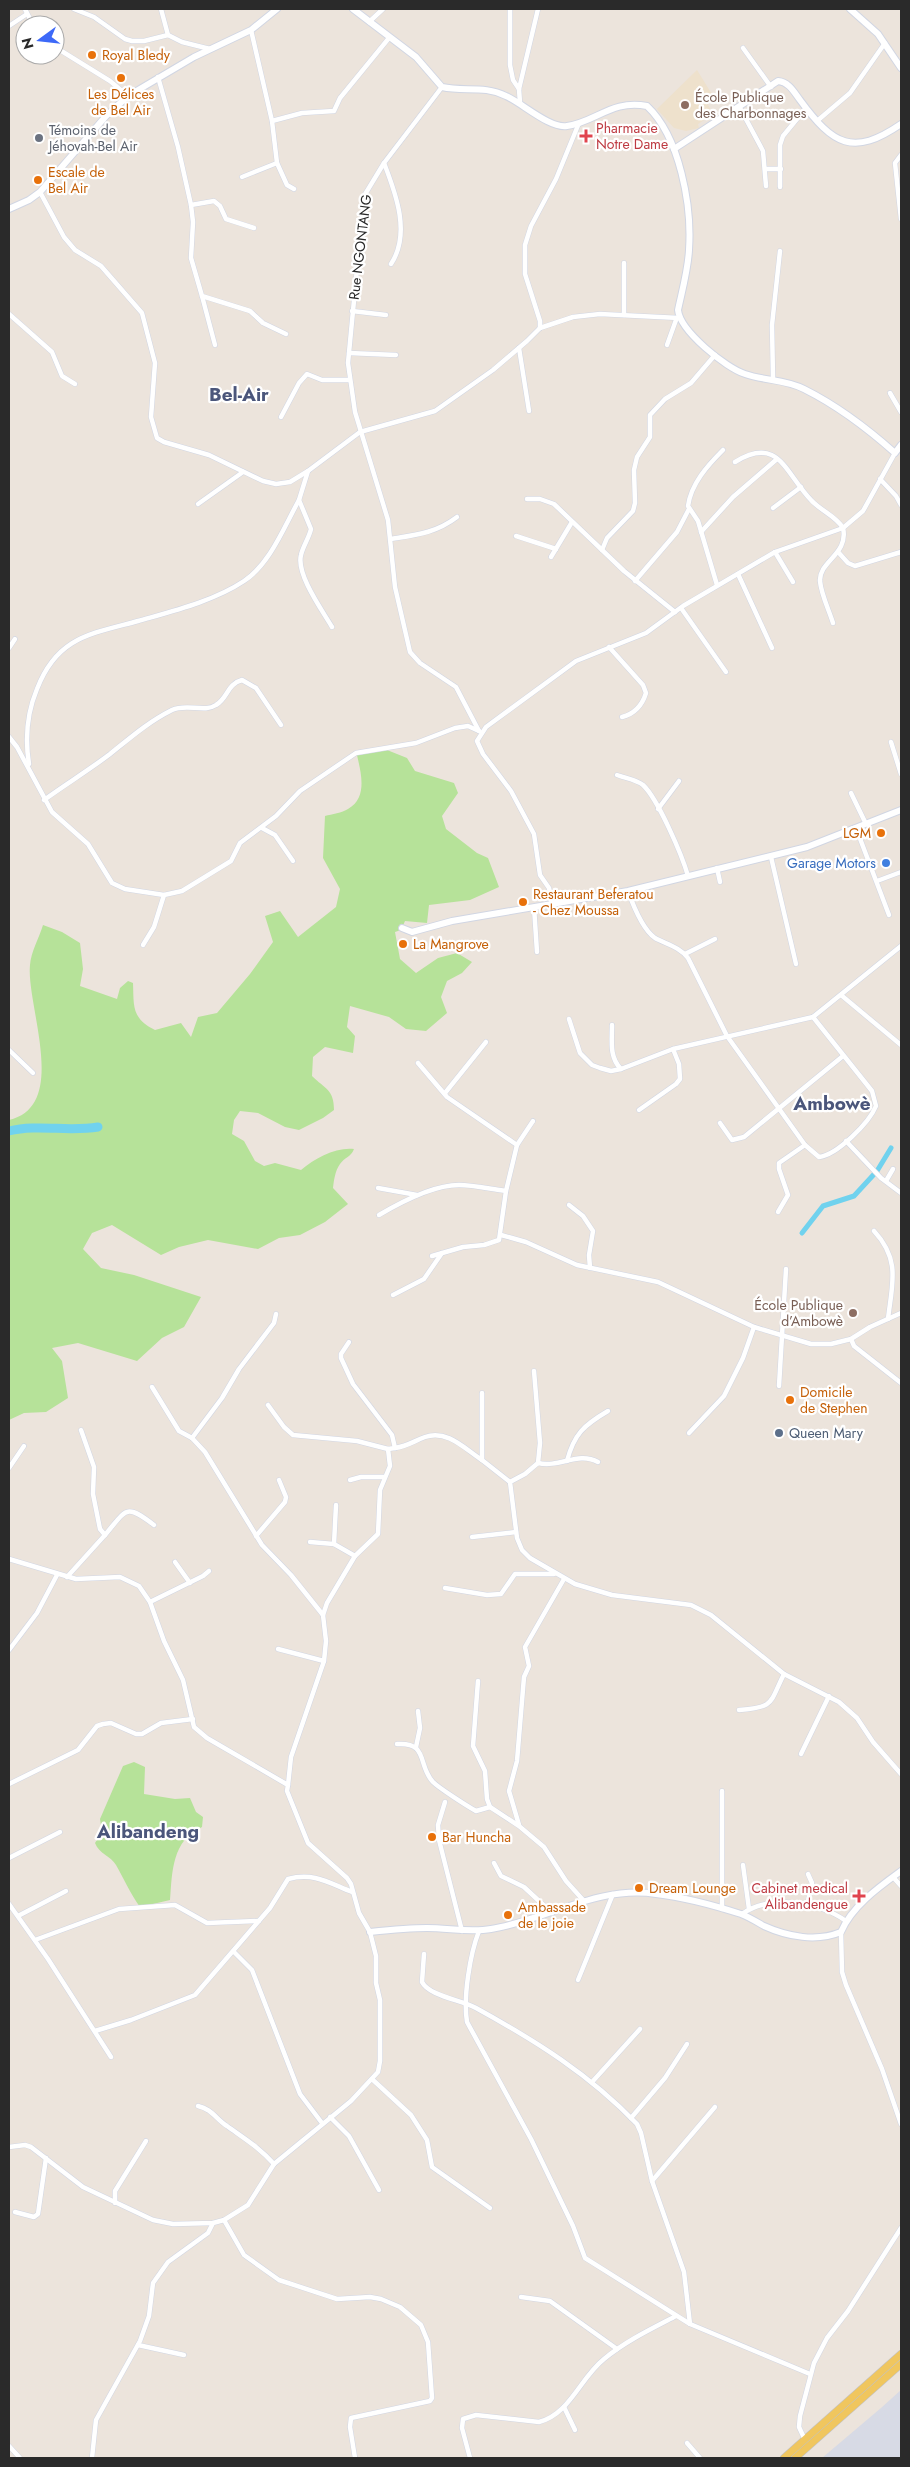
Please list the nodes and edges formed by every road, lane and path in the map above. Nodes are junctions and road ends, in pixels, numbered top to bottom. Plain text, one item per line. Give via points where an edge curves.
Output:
1 (74, 9) edge
2 (161, 9) edge
3 (277, 9) edge
4 (352, 9) edge
5 (383, 9) edge
6 (510, 9) edge
7 (538, 9) edge
8 (850, 9) edge
9 (26, 12) edge
10 (369, 22) junction
11 (9, 26) edge
12 (251, 30) junction
13 (168, 35) junction
14 (389, 38) junction
15 (886, 43) junction
16 (743, 48) dead end
17 (210, 49) junction
18 (65, 53) edge
19 (901, 68) edge
20 (158, 77) junction
21 (442, 87) junction
22 (770, 87) junction
23 (519, 90) junction
24 (128, 96) junction
25 (520, 103) junction
26 (740, 108) junction
27 (806, 108) junction
28 (272, 121) junction
29 (817, 121) junction
30 (580, 122) junction
31 (901, 124) edge
32 (674, 149) junction
33 (901, 155) edge
34 (384, 162) junction
35 (277, 163) junction
36 (781, 169) junction
37 (765, 170) junction
38 (242, 177) dead end
39 (766, 186) dead end
40 (780, 187) dead end
41 (294, 190) dead end
42 (40, 192) junction
43 (191, 205) junction
44 (9, 209) edge
45 (901, 219) edge
46 (254, 228) dead end
47 (780, 251) dead end
48 (624, 263) dead end
49 (391, 264) dead end
50 (202, 296) junction
51 (352, 311) junction
52 (9, 314) edge
53 (386, 315) dead end
54 (624, 315) junction
55 (677, 319) junction
56 (540, 328) junction
57 (286, 334) dead end
58 (214, 345) dead end
59 (666, 345) dead end
60 (519, 348) junction
61 (349, 353) junction
62 (396, 355) dead end
63 (715, 355) junction
64 (773, 378) junction
65 (349, 380) junction
66 (75, 384) dead end
67 (890, 393) dead end
68 (529, 411) dead end
69 (901, 412) edge
70 (281, 417) dead end
71 (360, 432) junction
72 (901, 445) edge
73 (723, 450) dead end
74 (894, 454) junction
75 (777, 459) junction
76 (735, 462) dead end
77 (308, 471) junction
78 (243, 472) junction
79 (880, 479) junction
80 (801, 487) junction
81 (527, 499) dead end
82 (299, 500) junction
83 (198, 504) dead end
84 (901, 505) edge
85 (774, 508) dead end
86 (689, 509) junction
87 (457, 517) dead end
88 (572, 522) junction
89 (843, 528) junction
90 (701, 532) junction
91 (516, 536) dead end
92 (391, 539) junction
93 (556, 549) junction
94 (602, 550) junction
95 (775, 552) junction
96 (901, 552) edge
97 (839, 553) junction
98 (551, 557) dead end
99 (738, 574) junction
100 (635, 581) junction
101 (793, 582) dead end
102 (717, 586) junction
103 (681, 608) junction
104 (675, 612) junction
105 (833, 623) dead end
106 (332, 627) dead end
107 (14, 640) dead end
108 (609, 647) junction
109 (9, 648) edge
110 (772, 648) dead end
111 (726, 672) dead end
112 (622, 718) dead end
113 (281, 725) dead end
114 (481, 732) junction
115 (9, 737) edge
116 (891, 742) dead end
117 (28, 746) junction
118 (17, 747) junction
119 (29, 768) junction
120 (901, 774) edge
121 (618, 775) dead end
122 (679, 781) dead end
123 (851, 793) dead end
124 (44, 800) junction
125 (658, 809) junction
126 (901, 810) edge
127 (866, 824) junction
128 (262, 828) junction
129 (856, 828) junction
130 (771, 857) junction
131 (294, 861) dead end
132 (717, 868) junction
133 (901, 872) edge
134 (688, 876) junction
135 (877, 881) junction
136 (720, 882) dead end
137 (628, 891) junction
138 (164, 895) junction
139 (552, 904) junction
140 (534, 907) junction
141 (889, 915) dead end
142 (402, 928) dead end
143 (715, 939) dead end
144 (143, 945) dead end
145 (901, 946) edge
146 (537, 952) dead end
147 (685, 954) junction
148 (796, 964) dead end
149 (841, 995) junction
150 (812, 1017) junction
151 (570, 1019) dead end
152 (612, 1025) dead end
153 (727, 1036) junction
154 (486, 1042) dead end
155 (901, 1045) edge
156 (673, 1049) junction
157 (9, 1050) edge
158 (843, 1056) junction
159 (418, 1063) dead end
160 (621, 1069) junction
161 (33, 1073) dead end
162 (445, 1094) junction
163 (780, 1109) junction
164 (638, 1110) dead end
165 (533, 1121) dead end
166 (720, 1123) dead end
167 (846, 1141) junction
168 (517, 1145) junction
169 (805, 1145) junction
170 (893, 1169) dead end
171 (886, 1181) junction
172 (378, 1188) dead end
173 (506, 1191) junction
174 (901, 1193) edge
175 (419, 1195) junction
176 (569, 1205) dead end
177 (778, 1212) dead end
178 (379, 1215) dead end
179 (874, 1231) dead end
180 (501, 1235) junction
181 (442, 1253) junction
182 (432, 1256) dead end
183 (590, 1268) junction
184 (786, 1269) dead end
185 (393, 1295) dead end
186 (901, 1313) edge
187 (276, 1314) dead end
188 (888, 1319) junction
189 (754, 1327) junction
190 (783, 1337) junction
191 (850, 1339) junction
192 (349, 1342) dead end
193 (534, 1371) dead end
194 (901, 1383) edge
195 (779, 1386) dead end
196 (152, 1387) dead end
197 (482, 1393) dead end
198 (268, 1405) dead end
199 (608, 1411) dead end
200 (81, 1430) dead end
201 (689, 1433) dead end
202 (192, 1438) junction
203 (24, 1446) dead end
204 (395, 1448) junction
205 (388, 1449) junction
206 (482, 1460) junction
207 (567, 1461) junction
208 (598, 1462) dead end
209 (538, 1463) junction
210 (9, 1468) edge
211 (384, 1477) junction
212 (279, 1480) dead end
213 (350, 1480) dead end
214 (510, 1482) junction
215 (336, 1505) dead end
216 (154, 1525) dead end
217 (516, 1532) junction
218 (105, 1535) junction
219 (256, 1536) junction
220 (472, 1537) dead end
221 (310, 1542) dead end
222 (334, 1544) junction
223 (355, 1556) junction
224 (9, 1559) edge
225 (175, 1562) dead end
226 (209, 1571) dead end
227 (57, 1574) junction
228 (555, 1574) junction
229 (67, 1577) junction
230 (564, 1579) junction
231 (190, 1584) junction
232 (445, 1588) dead end
233 (150, 1602) junction
234 (323, 1615) junction
235 (278, 1649) dead end
236 (9, 1650) edge
237 (324, 1661) junction
238 (784, 1674) junction
239 (478, 1681) dead end
240 (829, 1696) junction
241 (739, 1710) dead end
242 (418, 1711) dead end
243 (193, 1719) junction
244 (397, 1744) dead end
245 (416, 1748) junction
246 (801, 1754) dead end
247 (901, 1774) edge
248 (9, 1784) edge
249 (288, 1784) junction
250 (722, 1790) dead end
251 (445, 1802) dead end
252 (490, 1807) junction
253 (519, 1826) junction
254 (60, 1832) dead end
255 (9, 1858) edge
256 (494, 1863) dead end
257 (743, 1865) dead end
258 (901, 1871) edge
259 (808, 1874) dead end
260 (893, 1877) junction
261 (901, 1886) edge
262 (66, 1891) dead end
263 (352, 1892) junction
264 (613, 1894) junction
265 (584, 1901) junction
266 (9, 1904) edge
267 (807, 1906) junction
268 (722, 1909) junction
269 (749, 1909) junction
270 (552, 1912) junction
271 (742, 1914) junction
272 (18, 1916) junction
273 (260, 1921) junction
274 (846, 1921) junction
275 (462, 1931) junction
276 (479, 1931) junction
277 (370, 1932) junction
278 (842, 1932) junction
279 (35, 1940) junction
280 (234, 1952) junction
281 (424, 1954) dead end
282 (578, 1980) dead end
283 (466, 2002) junction
284 (640, 2029) dead end
285 (95, 2031) junction
286 (687, 2044) dead end
287 (111, 2057) dead end
288 (372, 2080) junction
289 (593, 2081) junction
290 (198, 2106) dead end
291 (715, 2107) dead end
292 (330, 2117) junction
293 (631, 2118) junction
294 (322, 2123) junction
295 (901, 2124) edge
296 (146, 2141) dead end
297 (9, 2148) edge
298 (46, 2158) junction
299 (274, 2164) junction
300 (652, 2181) junction
301 (379, 2190) dead end
302 (115, 2203) junction
303 (490, 2208) dead end
304 (15, 2212) dead end
305 (224, 2220) junction
306 (213, 2223) junction
307 (901, 2228) edge
308 (522, 2297) dead end
309 (676, 2316) junction
310 (690, 2324) junction
311 (138, 2345) junction
312 (617, 2350) junction
313 (901, 2354) edge
314 (184, 2355) dead end
315 (901, 2364) edge
316 (810, 2374) junction
317 (564, 2407) junction
318 (575, 2430) dead end
319 (805, 2440) junction
320 (687, 2443) dead end
321 (9, 2446) edge
322 (20, 2458) edge
323 (92, 2458) edge
324 (355, 2458) edge
325 (470, 2458) edge
326 (700, 2458) edge
327 (784, 2458) edge
328 (795, 2458) edge

1 - 13 street via 132,41
2 - 13 street
3 - 12 street
4 - 10 street
5 - 10 street
6 - 23 street via 509,58 513,80
7 - 23 street
8 - 15 street
9 - 11 street
10 - 14 street
12 - 17 street
12 - 28 street
13 - 17 street
14 - 21 street via 416,57
14 - 28 street via 340,98 334,111 302,113
15 - 19 street
15 - 29 street via 850,93
16 - 22 street
17 - 20 street
18 - 24 street
20 - 24 street
20 - 43 street
21 - 25 street via 483,89
21 - 34 street, Rue NGONTANG
22 - 26 street
22 - 27 street via 778,81 787,84
23 - 25 street
24 - 42 street via 106,116
25 - 30 street via 554,125
26 - 32 street
26 - 37 street via 760,142
27 - 29 street
27 - 36 street via 783,136
28 - 35 street
29 - 31 street via 839,138 858,144 879,139
30 - 32 street via 625,105 647,106
30 - 56 street via 525,245 525,274
32 - 55 street via 683,178 690,241
33 - 45 street via 896,163
34 - 49 street via 395,196 402,235 399,250
34 - 51 street, Rue NGONTANG via 364,196
35 - 38 street
35 - 41 street via 287,185
36 - 37 street
36 - 40 street
37 - 39 street
42 - 44 street
42 - 78 street via 64,238 112,276 142,313 155,363 151,416 157,438 209,455
43 - 46 street via 214,201 226,219
43 - 50 street via 190,258
47 - 64 street via 772,325
48 - 54 street
50 - 57 street via 250,311 263,323
50 - 58 street
51 - 53 street
51 - 61 street, Rue NGONTANG
52 - 66 street via 52,352 62,376
54 - 55 street
54 - 56 street via 581,316
55 - 59 street
55 - 63 street
56 - 60 street
60 - 68 street
60 - 71 street via 436,411
61 - 62 street
61 - 65 street, Rue NGONTANG
63 - 64 street via 737,371
63 - 94 street via 691,383 664,399 650,415 650,437 637,457 634,470 633,510 610,534
64 - 74 street via 793,383 836,406
65 - 70 street via 322,380 307,374
65 - 71 street, Rue NGONTANG
67 - 69 street
71 - 77 street
71 - 92 street, Rue NGONTANG via 380,489
72 - 74 street
73 - 86 street via 694,487
74 - 79 street
75 - 76 street via 762,451 752,452
75 - 80 street
75 - 90 street via 733,497
77 - 78 street via 290,482 276,484
77 - 82 street
78 - 83 street
79 - 84 street
79 - 89 street via 863,511
80 - 85 street
80 - 89 street
81 - 88 street via 554,504
82 - 106 street via 311,529 300,562 309,588
82 - 117 street via 267,560 245,581 212,597 84,635 56,657 40,680 33,698 28,714
86 - 90 street
86 - 100 street via 676,532
87 - 92 street via 431,533
88 - 93 street
88 - 94 street
89 - 95 street
89 - 97 street
90 - 102 street
91 - 93 street
92 - 114 street, Rue NGONTANG via 395,586 410,652 426,668 456,687
93 - 98 street
94 - 100 street
95 - 99 street
95 - 101 street
96 - 97 street via 855,566
97 - 105 street via 823,570 820,580
99 - 102 street
99 - 110 street
100 - 104 street
102 - 103 street
103 - 104 street
103 - 111 street
104 - 108 street via 646,633
107 - 109 street
108 - 112 street via 643,685 646,694 639,707
108 - 114 street via 576,661
113 - 124 street via 256,688 242,680 234,682 216,705 209,708 186,706 147,724
114 - 128 street via 468,726 455,728 416,743 356,753 300,791
114 - 139 street via 477,741 483,754 511,791 534,834 540,875 549,888
115 - 118 street
116 - 120 street
117 - 118 street
117 - 119 street
118 - 119 street
119 - 124 street
121 - 125 street via 642,784
122 - 125 street
123 - 127 street
124 - 138 street via 52,812 88,844 112,883 125,889
125 - 134 street
126 - 127 street
127 - 129 street
128 - 131 street via 275,835
128 - 138 street via 240,843 231,862 182,891
129 - 130 street
129 - 135 street
130 - 132 street
130 - 148 street
132 - 134 street
132 - 136 street
133 - 135 street
134 - 137 street
135 - 141 street
137 - 139 street
137 - 147 street via 649,933
138 - 144 street via 154,928
139 - 140 street
140 - 142 street via 452,921 412,932
140 - 146 street
143 - 147 street
145 - 149 street
147 - 153 street
149 - 150 street
149 - 155 street
150 - 153 street
150 - 158 street
151 - 160 street via 580,1053 592,1065 610,1071
152 - 160 street via 611,1049
153 - 156 street
153 - 163 street
154 - 162 street
156 - 160 street
156 - 164 street via 680,1079
157 - 161 street
158 - 163 street
158 - 167 street via 872,1091 876,1106 870,1118
159 - 162 street
162 - 168 street
163 - 166 street via 738,1140 732,1140
163 - 169 street
165 - 168 street
167 - 169 street via 819,1158
167 - 171 street
168 - 173 street
169 - 177 street via 779,1164 788,1194
170 - 171 street
171 - 174 street
172 - 175 street
173 - 175 street via 457,1185
173 - 180 street
175 - 178 street
176 - 183 street via 583,1216 593,1231
179 - 188 street via 887,1247 894,1270
180 - 181 street via 493,1243
180 - 183 street
181 - 182 street
181 - 185 street via 424,1279
183 - 189 street via 658,1282
184 - 190 street
186 - 188 street
187 - 202 street via 274,1323
188 - 191 street
189 - 190 street
189 - 201 street via 724,1396
190 - 191 street via 821,1344
190 - 195 street
191 - 194 street via 854,1346
192 - 204 street via 341,1358 353,1384 392,1435
193 - 209 street via 540,1443
196 - 202 street via 178,1431
197 - 206 street
198 - 205 street via 293,1434 357,1441
199 - 207 street via 582,1429 571,1444
200 - 218 street via 94,1467 93,1494 100,1529
202 - 219 street via 205,1452
203 - 210 street
204 - 205 street
204 - 206 street via 410,1446 424,1437 442,1435
205 - 211 street via 390,1466
206 - 214 street
207 - 208 street via 580,1457
207 - 209 street via 547,1465
209 - 214 street
211 - 213 street
211 - 223 street via 380,1490 378,1534
212 - 219 street via 285,1502
214 - 217 street
215 - 222 street
216 - 218 street via 136,1511 129,1511
217 - 220 street
217 - 228 street via 522,1550
218 - 229 street
219 - 234 street
221 - 222 street
222 - 223 street
223 - 234 street
224 - 227 street
225 - 231 street
226 - 231 street
227 - 229 street
227 - 236 street via 37,1613
228 - 230 street
228 - 232 street via 515,1574 501,1594
229 - 233 street via 84,1580 120,1578 139,1586
230 - 238 street via 612,1595 698,1608 720,1621
230 - 253 street via 525,1647 529,1666 524,1677 517,1761 509,1791
231 - 233 street
233 - 243 street via 183,1680
234 - 237 street
235 - 237 street
237 - 249 street via 290,1757
238 - 240 street
238 - 241 street via 769,1704 763,1708
239 - 252 street via 473,1746 485,1770
240 - 246 street
240 - 247 street via 857,1718
242 - 245 street via 420,1728
243 - 248 street via 161,1723 142,1734 111,1723 97,1726 78,1750
243 - 249 street via 199,1733
244 - 245 street via 408,1743
245 - 252 street via 427,1774 437,1786 476,1811
249 - 263 street via 287,1791 308,1843 347,1878
250 - 268 street
251 - 275 street via 438,1825 439,1840
252 - 253 street
253 - 265 street via 544,1847 566,1881
254 - 255 street
256 - 270 street via 501,1876 524,1886
257 - 269 street
258 - 260 street
259 - 267 street via 812,1883
260 - 261 street
260 - 274 street
262 - 272 street
263 - 273 street via 324,1879 304,1877 288,1880
263 - 277 street
264 - 265 street
264 - 268 street via 656,1894
264 - 282 street
265 - 270 street
266 - 272 street
267 - 269 street via 778,1903 760,1904
267 - 274 street
268 - 271 street
269 - 271 street
270 - 276 street
271 - 278 street via 765,1926 801,1937 819,1938
272 - 279 street
273 - 279 street via 207,1923 175,1905 119,1909
273 - 280 street
274 - 278 street
275 - 276 street
275 - 277 street via 427,1928
276 - 283 street
277 - 288 street via 380,2000 380,2061
278 - 295 street via 842,1972 846,1986 882,2069
279 - 285 street
280 - 285 street via 190,1998
280 - 294 street via 252,1970 300,2094
281 - 283 street via 422,1982 425,1987
283 - 289 street via 552,2052
283 - 309 street via 467,2022 531,2139 573,2226 583,2255 613,2278
284 - 289 street
285 - 287 street
286 - 293 street via 665,2078
288 - 292 street
288 - 303 street via 411,2115 427,2140 432,2167
289 - 293 street
290 - 299 street via 211,2110 228,2127 256,2144
291 - 300 street
292 - 294 street
292 - 301 street via 354,2144
293 - 300 street via 641,2133
294 - 299 street
296 - 302 street via 115,2191
297 - 298 street via 25,2145
298 - 302 street via 83,2187
298 - 304 street via 38,2214 34,2217
299 - 305 street via 248,2205
300 - 310 street via 684,2272
302 - 306 street via 153,2220 173,2224
305 - 306 street
305 - 324 street via 244,2255 279,2280 337,2299 370,2297 381,2300 400,2307 421,2325 428,2342 432,2398 351,2418
306 - 311 street via 208,2233 168,2262 153,2283 148,2316
307 - 316 street via 818,2352
308 - 312 street via 550,2301
309 - 310 street
309 - 312 street
310 - 316 street
311 - 314 street
311 - 323 street via 99,2412 94,2428
312 - 317 street via 591,2371
313 - 319 main road
315 - 328 main road
316 - 319 street via 799,2427
317 - 318 street
317 - 325 street via 554,2417 539,2422 468,2416 462,2428
319 - 327 main road
320 - 326 street
321 - 322 street

